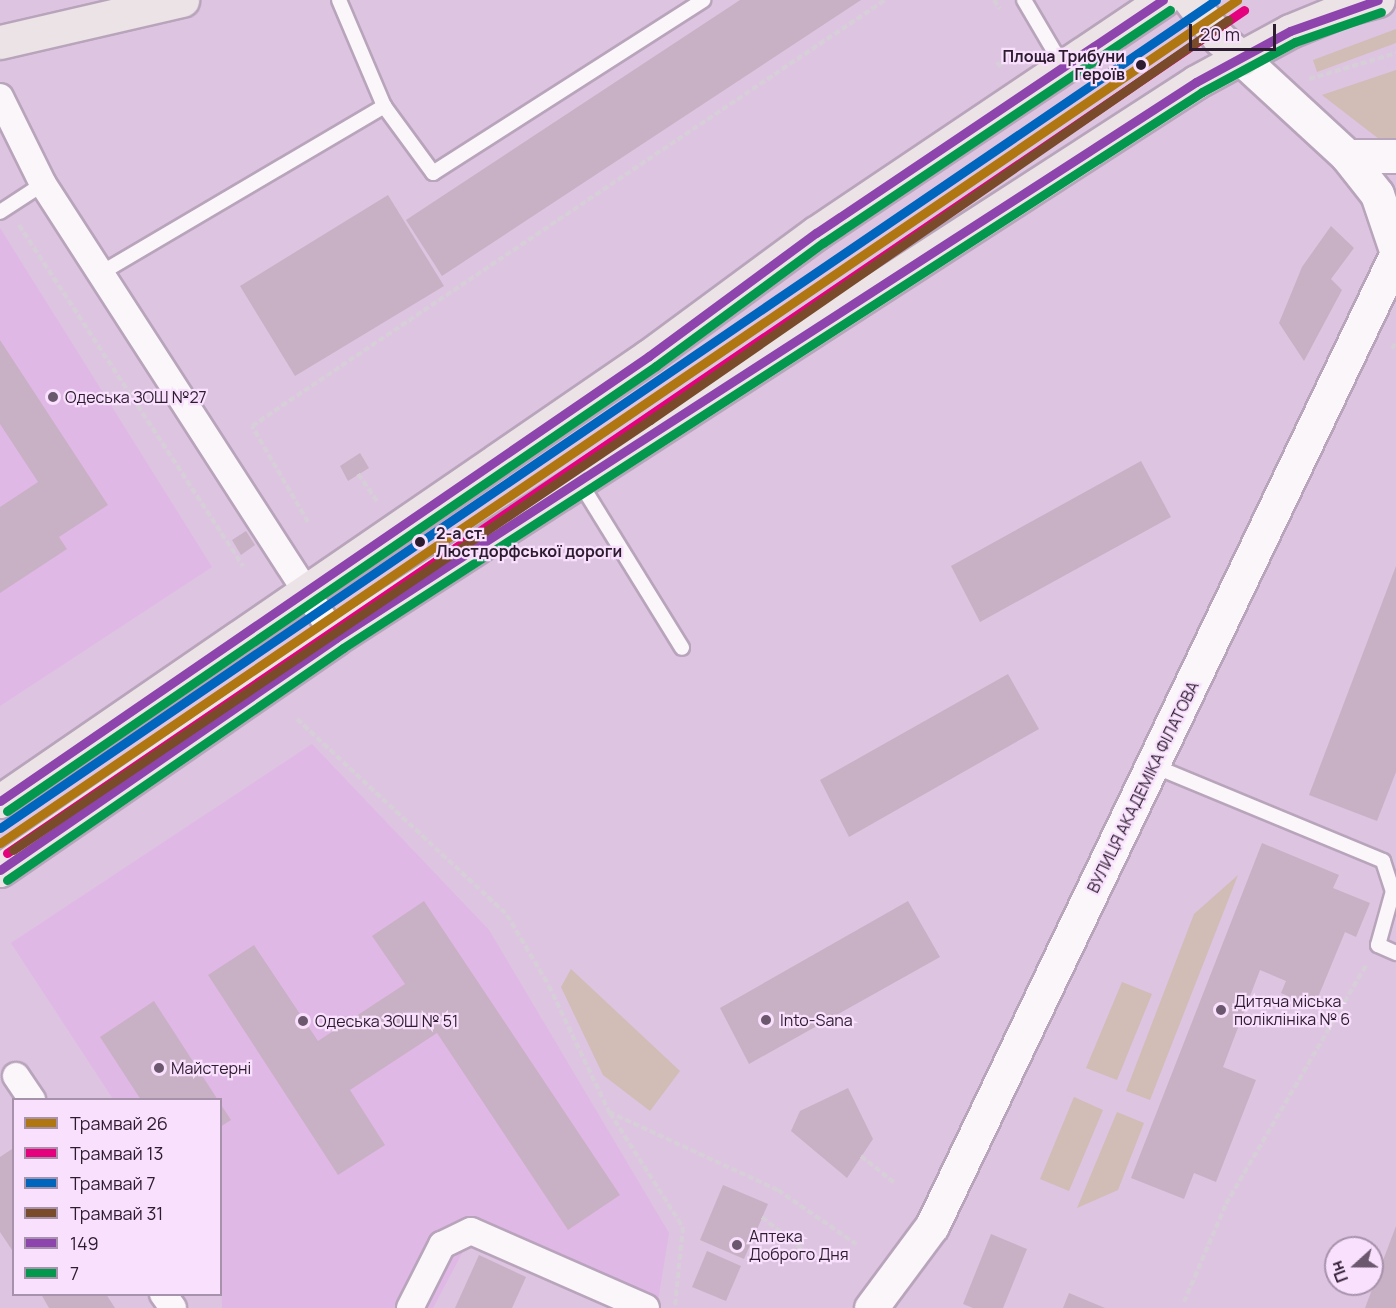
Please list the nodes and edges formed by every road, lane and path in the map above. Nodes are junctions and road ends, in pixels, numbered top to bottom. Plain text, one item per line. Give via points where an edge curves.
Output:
1 (182, 0) edge
2 (339, 0) edge
3 (703, 0) edge
4 (885, 0) edge
5 (994, 0) edge
6 (1024, 0) edge
7 (1163, 0) edge
8 (1378, 0) edge
9 (1000, 9) dead end
10 (1197, 10) edge
11 (0, 42) edge
12 (1396, 53) edge
13 (1242, 59) junction
14 (997, 62) dead end
15 (1001, 68) dead end
16 (1064, 68) junction
17 (1309, 79) dead end
18 (0, 97) edge
19 (384, 106) junction
20 (1347, 156) junction
21 (1396, 156) edge
22 (43, 184) junction
23 (4, 210) edge
24 (1396, 253) edge
25 (101, 273) junction
26 (1396, 342) edge
27 (1392, 349) dead end
28 (358, 474) dead end
29 (579, 480) junction
30 (380, 506) dead end
31 (308, 522) dead end
32 (243, 566) dead end
33 (304, 593) junction
34 (336, 638) junction
35 (682, 648) dead end
36 (297, 719) dead end
37 (1154, 766) junction
38 (0, 801) edge
39 (0, 870) edge
40 (1378, 945) junction
41 (1396, 953) edge
42 (16, 1076) dead end
43 (31, 1098) edge
44 (609, 1113) junction
45 (861, 1156) dead end
46 (896, 1184) dead end
47 (762, 1217) dead end
48 (856, 1244) dead end
49 (815, 1260) dead end
50 (1184, 1302) dead end
51 (410, 1308) edge
52 (646, 1308) edge
53 (675, 1308) edge
54 (871, 1308) edge

1 - 11 main road
2 - 19 lane
3 - 19 lane via 433,173
4 - 31 path via 252,426
5 - 9 path
6 - 16 lane
7 - 16 main road
8 - 13 main road via 1290,31
10 - 13 main road
12 - 17 path
13 - 20 main road, ВУЛИЦЯ АКАДЕМІКА ФІЛАТОВА
13 - 29 main road via 1196,82
14 - 15 path
16 - 33 main road via 816,233 649,356
18 - 22 street
19 - 25 lane
20 - 21 main road
20 - 24 main road, ВУЛИЦЯ АКАДЕМІКА ФІЛАТОВА via 1377,194
22 - 23 lane
22 - 25 street
23 - 32 path
24 - 37 main road, ВУЛИЦЯ АКАДЕМІКА ФІЛАТОВА
25 - 33 street
26 - 27 path
28 - 30 path
29 - 34 main road
29 - 35 lane
33 - 34 street
33 - 38 main road
34 - 39 main road
36 - 44 path via 507,915 549,986
37 - 40 lane via 1383,861 1393,891
37 - 54 main road, ВУЛИЦЯ АКАДЕМІКА ФІЛАТОВА via 932,1226
40 - 41 lane
40 - 50 path via 1226,1204
42 - 43 street
44 - 48 path via 778,1190
44 - 53 path via 683,1227
45 - 46 path
47 - 49 path
51 - 52 street via 442,1245 471,1231

